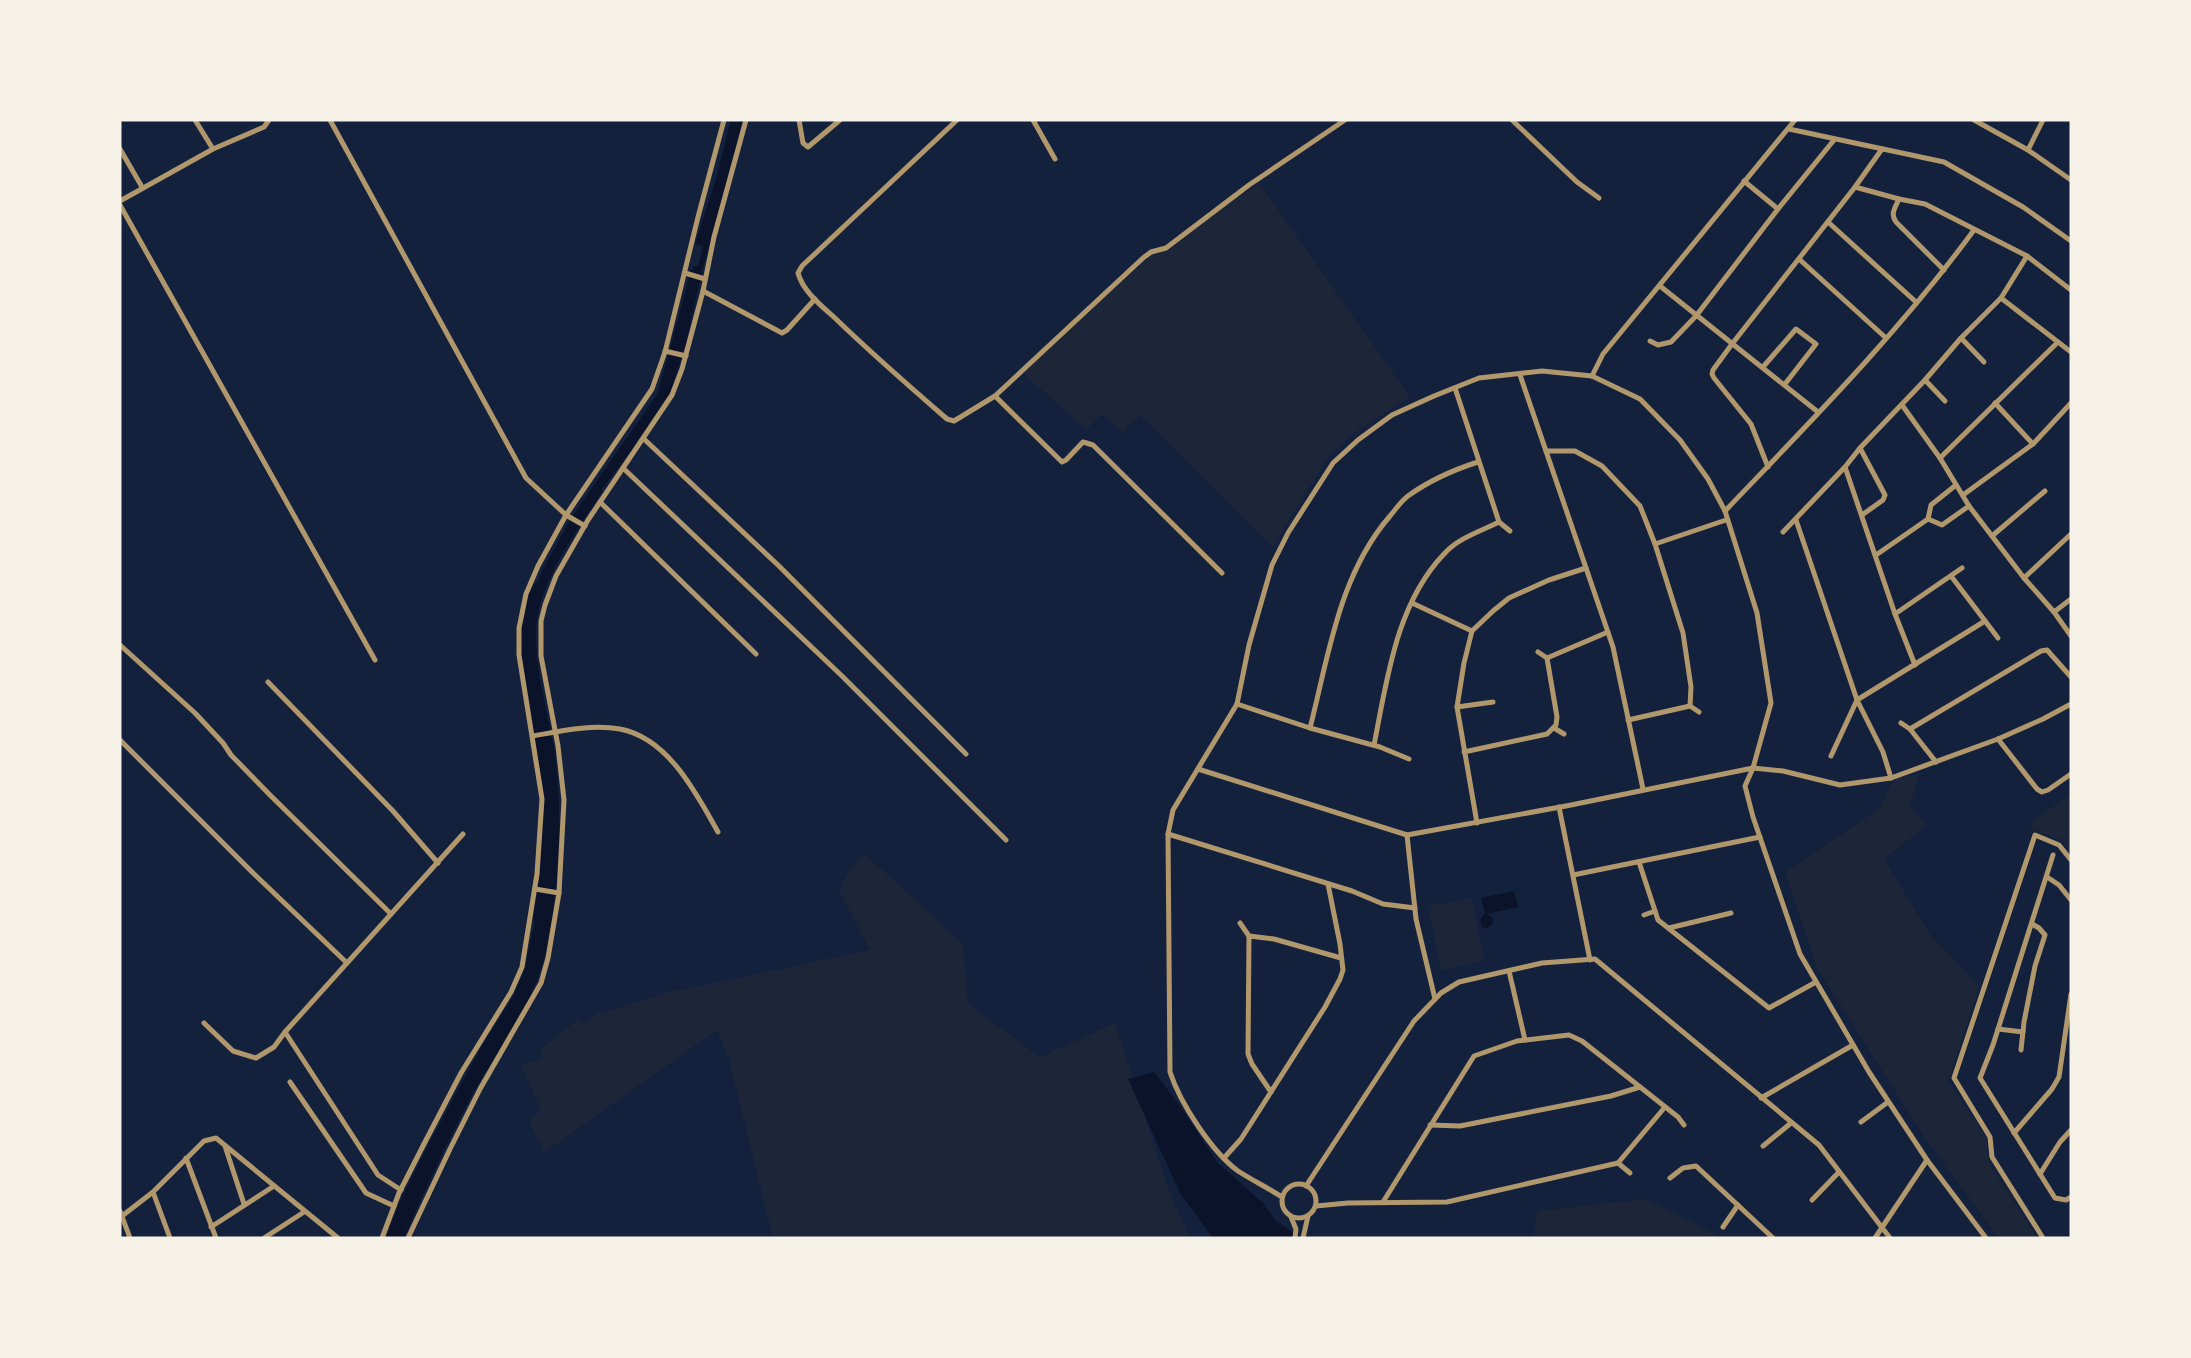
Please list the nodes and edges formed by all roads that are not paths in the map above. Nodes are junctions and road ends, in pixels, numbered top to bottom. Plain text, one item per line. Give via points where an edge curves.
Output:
1 (195, 120) edge
2 (269, 120) edge
3 (330, 120) edge
4 (724, 120) edge
5 (746, 120) edge
6 (799, 120) edge
7 (840, 120) edge
8 (957, 120) edge
9 (1033, 120) edge
10 (1345, 120) edge
11 (1512, 120) edge
12 (1795, 120) edge
13 (1974, 120) edge
14 (1992, 120) edge
15 (2043, 120) edge
16 (1989, 127) junction
17 (1789, 129) junction
18 (1834, 140) junction
19 (213, 149) junction
20 (1882, 149) junction
21 (120, 150) edge
22 (2028, 150) junction
23 (1055, 159) dead end
24 (2071, 180) edge
25 (1744, 181) junction
26 (142, 187) junction
27 (1855, 187) junction
28 (1599, 198) dead end
29 (1899, 199) junction
30 (120, 203) edge
31 (1778, 209) junction
32 (1828, 222) junction
33 (1974, 230) junction
34 (2071, 241) edge
35 (2027, 256) junction
36 (1799, 259) junction
37 (1944, 270) junction
38 (688, 274) junction
39 (703, 278) junction
40 (1660, 286) junction
41 (2071, 290) edge
42 (703, 291) junction
43 (2001, 298) junction
44 (815, 299) junction
45 (1916, 302) junction
46 (1696, 316) junction
47 (1886, 338) junction
48 (1961, 338) junction
49 (1650, 341) dead end
50 (2058, 342) junction
51 (1732, 344) junction
52 (668, 352) junction
53 (2071, 352) edge
54 (684, 356) junction
55 (1984, 362) dead end
56 (1763, 367) junction
57 (1520, 375) junction
58 (1592, 376) junction
59 (1925, 380) junction
60 (1785, 384) junction
61 (1455, 388) junction
62 (995, 396) junction
63 (1945, 401) dead end
64 (1995, 403) junction
65 (2071, 403) edge
66 (1902, 405) junction
67 (1818, 412) junction
68 (644, 439) junction
69 (2033, 444) junction
70 (1860, 448) junction
71 (1546, 451) junction
72 (1940, 458) junction
73 (1478, 462) junction
74 (1768, 467) junction
75 (1845, 467) junction
76 (623, 468) junction
77 (1956, 485) junction
78 (2045, 491) dead end
79 (1963, 495) junction
80 (600, 502) junction
81 (1969, 506) junction
82 (1725, 512) junction
83 (1862, 515) junction
84 (569, 517) junction
85 (1928, 519) junction
86 (1726, 520) junction
87 (1796, 520) junction
88 (1499, 522) junction
89 (583, 525) junction
90 (1510, 531) dead end
91 (1783, 532) dead end
92 (2071, 534) edge
93 (1992, 536) junction
94 (1654, 544) junction
95 (1876, 555) junction
96 (1586, 568) junction
97 (1962, 568) dead end
98 (1222, 573) dead end
99 (1951, 576) junction
100 (2024, 578) junction
101 (2071, 599) edge
102 (1412, 603) junction
103 (2054, 612) junction
104 (1895, 614) junction
105 (1985, 621) junction
106 (1472, 631) junction
107 (1608, 632) junction
108 (2071, 636) edge
109 (1998, 638) dead end
110 (120, 645) edge
111 (1538, 652) dead end
112 (756, 654) dead end
113 (1547, 658) junction
114 (375, 660) dead end
115 (1914, 665) junction
116 (2071, 677) edge
117 (268, 682) dead end
118 (1857, 700) junction
119 (1492, 702) dead end
120 (1237, 704) junction
121 (2071, 704) edge
122 (1690, 706) junction
123 (1457, 707) junction
124 (1699, 712) dead end
125 (1628, 720) junction
126 (1901, 723) dead end
127 (1310, 728) junction
128 (1554, 728) junction
129 (1910, 729) junction
130 (553, 732) junction
131 (1564, 734) dead end
132 (533, 736) junction
133 (1998, 739) junction
134 (120, 740) edge
135 (1374, 745) junction
136 (1464, 752) junction
137 (966, 754) dead end
138 (1831, 756) dead end
139 (1408, 759) dead end
140 (1935, 762) junction
141 (1753, 768) junction
142 (1198, 770) junction
143 (2071, 774) edge
144 (1891, 778) junction
145 (1643, 789) junction
146 (1559, 807) junction
147 (1477, 823) junction
148 (718, 832) dead end
149 (463, 834) dead end
150 (1168, 834) junction
151 (1407, 835) junction
152 (1760, 837) junction
153 (1006, 840) dead end
154 (2053, 855) dead end
155 (2071, 860) edge
156 (1639, 862) junction
157 (438, 863) junction
158 (1573, 875) junction
159 (2047, 877) junction
160 (1328, 884) junction
161 (538, 890) junction
162 (557, 893) junction
163 (2071, 900) edge
164 (1415, 908) junction
165 (1655, 911) junction
166 (1731, 913) dead end
167 (391, 914) junction
168 (1644, 915) dead end
169 (1240, 923) dead end
170 (2032, 924) junction
171 (1669, 928) junction
172 (1250, 936) junction
173 (1341, 958) junction
174 (1590, 960) junction
175 (347, 963) junction
176 (1509, 971) junction
177 (1816, 982) junction
178 (2071, 994) edge
179 (1435, 999) junction
180 (204, 1023) dead end
181 (1998, 1029) junction
182 (285, 1032) junction
183 (2023, 1032) junction
184 (1525, 1040) junction
185 (1853, 1045) junction
186 (2021, 1050) dead end
187 (290, 1082) dead end
188 (1640, 1087) junction
189 (1271, 1092) junction
190 (1761, 1098) junction
191 (1888, 1101) junction
192 (1665, 1107) junction
193 (1861, 1122) dead end
194 (1791, 1123) junction
195 (1430, 1125) junction
196 (1684, 1125) dead end
197 (2071, 1130) edge
198 (2014, 1133) junction
199 (225, 1146) junction
200 (1763, 1146) dead end
201 (186, 1158) junction
202 (1224, 1158) junction
203 (1927, 1160) junction
204 (1618, 1163) junction
205 (1839, 1172) junction
206 (1630, 1173) dead end
207 (2040, 1174) junction
208 (1670, 1178) dead end
209 (274, 1186) junction
210 (1306, 1186) junction
211 (401, 1190) junction
212 (153, 1192) junction
213 (1282, 1197) junction
214 (2071, 1197) edge
215 (1812, 1200) dead end
216 (1383, 1202) junction
217 (244, 1204) junction
218 (1738, 1205) junction
219 (394, 1206) junction
220 (1316, 1206) junction
221 (304, 1212) junction
222 (121, 1214) edge
223 (1308, 1216) junction
224 (1291, 1217) junction
225 (211, 1227) junction
226 (1723, 1227) dead end
227 (1882, 1227) junction
228 (130, 1238) edge
229 (170, 1238) edge
230 (216, 1238) edge
231 (264, 1238) edge
232 (338, 1238) edge
233 (382, 1238) edge
234 (408, 1238) edge
235 (1294, 1238) edge
236 (1303, 1238) edge
237 (1773, 1238) edge
238 (1875, 1238) edge
239 (1890, 1238) edge
240 (1986, 1238) edge
241 (2043, 1238) edge

1 - 19 street
2 - 19 street via 264,127
3 - 84 street via 526,478
4 - 38 street via 698,217
5 - 39 street
6 - 7 street via 802,143 808,147
8 - 44 street via 802,266 800,280
9 - 23 street
10 - 62 street via 1166,248 1143,258
11 - 28 street
12 - 17 street
13 - 16 street
14 - 16 street
15 - 22 street
16 - 22 street
17 - 18 street
17 - 25 street
18 - 20 street
18 - 31 street
19 - 26 street
20 - 27 street
20 - 34 street via 1944,162 2023,207
21 - 26 street
22 - 24 street
25 - 31 street
25 - 40 street
26 - 30 street
27 - 29 street
27 - 32 street
29 - 33 street via 1925,204
29 - 37 street via 1892,217
30 - 114 street
31 - 46 street
32 - 36 street
32 - 45 street
33 - 35 street
33 - 37 street
35 - 41 street
35 - 43 street
36 - 47 street
36 - 51 street
37 - 45 street
38 - 39 street
38 - 52 street
39 - 42 street
40 - 46 street
40 - 58 street via 1603,354
42 - 44 street via 782,333
42 - 54 street
43 - 48 street
43 - 50 street
44 - 62 street via 877,359 947,418 954,421
45 - 47 street
46 - 49 street via 1671,342 1658,345
46 - 51 street
47 - 67 street
48 - 55 street
48 - 59 street
50 - 53 street
50 - 64 street
51 - 56 street
51 - 74 street via 1712,374 1750,424
52 - 54 street
52 - 84 street via 652,389
54 - 68 street via 672,395
56 - 60 street
56 - 60 street via 1796,328 1816,344
57 - 58 street via 1542,372
57 - 61 street via 1479,378
57 - 71 street
58 - 82 street via 1640,399 1680,440 1708,479
59 - 63 street
59 - 66 street
60 - 67 street
61 - 73 street
61 - 120 street via 1392,415 1333,463 1272,565
62 - 98 street via 1062,462 1083,442 1093,445
64 - 69 street
64 - 72 street
65 - 69 street
66 - 70 street
66 - 72 street
67 - 74 street
68 - 76 street
68 - 137 street via 779,566
69 - 79 street
70 - 75 street
70 - 83 street via 1886,495
71 - 94 street via 1575,451 1602,466 1640,506
71 - 96 street
72 - 77 street
73 - 88 street
73 - 127 street via 1449,471 1407,496 1377,531 1353,572 1333,631
74 - 82 street
75 - 83 street
75 - 87 street
76 - 80 street
76 - 153 street via 842,676
77 - 79 street
77 - 85 street via 1931,505
78 - 93 street
79 - 81 street
80 - 89 street
80 - 112 street
81 - 85 street via 1942,525
81 - 93 street
82 - 86 street
83 - 95 street
84 - 89 street
84 - 132 street via 538,566 526,594 519,628 519,655
85 - 95 street
86 - 94 street
86 - 141 street via 1757,613 1771,702
87 - 91 street
87 - 118 street
88 - 90 street
88 - 102 street via 1444,553
89 - 130 street via 549,590 541,621 541,656
92 - 100 street
93 - 100 street
94 - 122 street via 1683,633
95 - 104 street
96 - 106 street via 1509,598
96 - 107 street
97 - 99 street
99 - 104 street
99 - 105 street
100 - 103 street
101 - 103 street
102 - 106 street
102 - 135 street via 1390,668
103 - 108 street
104 - 115 street
105 - 109 street
105 - 115 street
106 - 123 street
107 - 113 street
107 - 125 street
110 - 167 street via 195,713 270,795
111 - 113 street
113 - 128 street via 1557,717
115 - 118 street
116 - 129 street via 2052,653 2041,651
117 - 157 street
118 - 138 street
118 - 144 street
119 - 123 street
120 - 127 street
120 - 142 street
121 - 133 street
122 - 124 street
122 - 125 street
123 - 136 street
125 - 145 street
126 - 129 street
127 - 135 street
128 - 131 street
128 - 136 street via 1548,734
129 - 140 street
130 - 132 street
130 - 148 street via 591,728 637,734 679,771
130 - 162 street via 564,801
132 - 161 street via 542,799
133 - 140 street
133 - 143 street via 2042,792
134 - 175 street
135 - 139 street
136 - 147 street
140 - 144 street
141 - 144 street via 1840,785
141 - 145 street
141 - 152 street via 1745,786
142 - 150 street via 1173,810
142 - 151 street
145 - 146 street
146 - 147 street
146 - 158 street
147 - 151 street
149 - 157 street
150 - 160 street
150 - 202 street via 1170,1072 1193,1120
151 - 164 street
152 - 156 street
152 - 177 street via 1800,954
154 - 159 street
155 - 241 street via 2059,845 2035,836 1954,1078 1990,1137 1992,1157
156 - 158 street
156 - 165 street
157 - 167 street
158 - 174 street
159 - 163 street
159 - 170 street
160 - 164 street via 1383,904
160 - 173 street
161 - 162 street
161 - 211 street via 518,979 461,1073
162 - 234 street via 542,983 480,1089
164 - 179 street
165 - 168 street
165 - 171 street via 1658,920
166 - 171 street
167 - 175 street
169 - 172 street
170 - 181 street
170 - 183 street via 2045,935
171 - 177 street via 1769,1008
172 - 173 street
172 - 189 street via 1248,1054
173 - 189 street via 1340,979
174 - 176 street via 1542,963
174 - 190 street via 1595,959
175 - 182 street
176 - 179 street via 1459,982
176 - 184 street
177 - 185 street
178 - 198 street via 2059,1077
179 - 210 street via 1414,1021
180 - 182 street via 233,1051 256,1058 274,1047
181 - 183 street
181 - 198 street via 1980,1078
182 - 211 street via 378,1175
183 - 186 street
184 - 188 street via 1569,1035 1602,1055
184 - 195 street via 1474,1056
185 - 190 street
185 - 191 street
187 - 219 street via 366,1192
188 - 192 street
188 - 195 street via 1460,1126
189 - 202 street
190 - 194 street
191 - 193 street
191 - 203 street
192 - 196 street
192 - 204 street
194 - 200 street
194 - 205 street via 1819,1145
195 - 216 street
197 - 207 street
198 - 207 street
199 - 201 street via 216,1138 208,1139
199 - 209 street
199 - 217 street
201 - 212 street
201 - 225 street
202 - 213 street
203 - 227 street
203 - 240 street
204 - 206 street
204 - 216 street via 1447,1202
205 - 215 street
205 - 227 street
207 - 214 street via 2055,1198
208 - 218 street via 1683,1168 1696,1166
209 - 217 street
209 - 221 street
210 - 213 street via 1293,1185
210 - 220 street via 1315,1196
211 - 219 street
212 - 222 street
212 - 229 street
213 - 224 street via 1283,1208
216 - 220 street
217 - 225 street
218 - 226 street
218 - 237 street
219 - 233 street
220 - 223 street
221 - 231 street
221 - 232 street
222 - 228 street
223 - 224 street
223 - 236 street
224 - 235 street via 1296,1229
225 - 230 street
227 - 238 street
227 - 239 street

